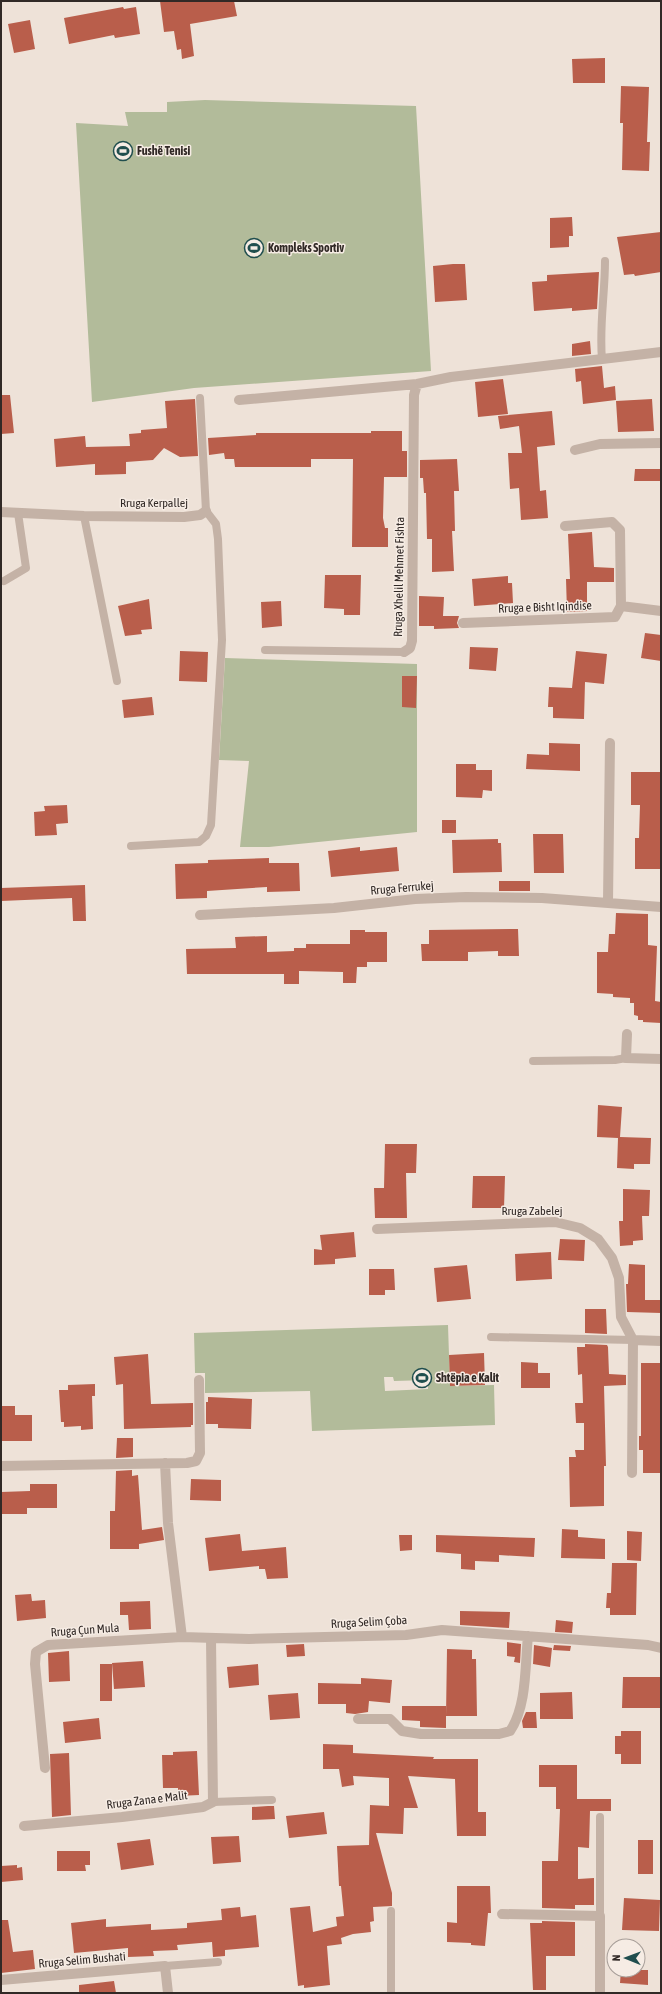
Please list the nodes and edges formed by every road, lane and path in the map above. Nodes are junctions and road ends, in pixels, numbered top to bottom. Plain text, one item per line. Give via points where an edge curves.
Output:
1 (604, 262) dead end
2 (661, 352) edge
3 (602, 359) junction
4 (417, 384) junction
5 (200, 398) dead end
6 (239, 400) dead end
7 (661, 443) edge
8 (575, 450) dead end
9 (206, 511) junction
10 (1, 512) edge
11 (18, 514) junction
12 (84, 516) junction
13 (565, 526) dead end
14 (4, 581) dead end
15 (621, 606) junction
16 (661, 611) edge
17 (463, 623) dead end
18 (265, 650) dead end
19 (404, 652) joint
20 (117, 681) dead end
21 (610, 742) dead end
22 (131, 846) dead end
23 (608, 902) junction
24 (661, 906) edge
25 (200, 915) dead end
26 (627, 1034) dead end
27 (626, 1058) junction
28 (661, 1059) edge
29 (533, 1061) dead end
30 (376, 1229) dead end
31 (491, 1337) dead end
32 (634, 1340) junction
33 (661, 1341) edge
34 (199, 1380) dead end
35 (165, 1463) junction
36 (1, 1466) edge
37 (632, 1474) dead end
38 (528, 1636) junction
39 (182, 1637) junction
40 (211, 1639) junction
41 (661, 1648) edge
42 (358, 1719) dead end
43 (45, 1768) dead end
44 (272, 1800) dead end
45 (212, 1802) junction
46 (600, 1817) dead end
47 (24, 1826) dead end
48 (391, 1911) dead end
49 (502, 1914) dead end
50 (600, 1916) junction
51 (218, 1962) dead end
52 (164, 1966) junction
53 (1, 1980) edge
54 (168, 1993) edge
55 (391, 1993) edge
56 (600, 1993) edge

1 - 3 lane
2 - 3 street
3 - 4 street via 451,377
4 - 6 street
4 - 19 street, Rruga Xhelil Mehmet Fishta via 414,395 412,641 410,648
5 - 9 lane, Rruga Kerpallej
7 - 8 street via 600,444
9 - 12 street, Rruga Kerpallej via 200,515 184,517
9 - 22 lane via 216,524 218,538 222,640 211,825 206,836 199,842
10 - 11 street, Rruga Kerpallej
11 - 12 street, Rruga Kerpallej
11 - 14 lane via 26,568
12 - 20 lane
13 - 15 street via 612,522 620,530
15 - 16 street
15 - 17 street, Rruga e Bisht Iqindise via 615,617
18 - 19 lane, Rruga Xhelil Mehmet Fishta
21 - 23 street
23 - 24 street, Rruga Ferrukej
23 - 25 street, Rruga Ferrukej via 542,898 432,898 334,908
26 - 27 street
27 - 28 street
27 - 29 lane
30 - 32 street, Rruga Zabelej via 539,1221 580,1228 598,1239 612,1258 619,1278 621,1317
31 - 32 lane
32 - 33 street
32 - 37 street
34 - 35 street via 200,1454 196,1461
35 - 36 street
35 - 39 street via 168,1523
38 - 40 street, Rruga Selim Çoba via 442,1630 399,1635
38 - 41 street, Rruga Selim Çoba
38 - 42 street via 521,1706 517,1722 510,1731 499,1734 421,1734 402,1731 390,1719
39 - 40 street, Rruga Çun Mula
39 - 43 street, Rruga Çun Mula via 48,1645 36,1652
40 - 45 street
44 - 45 lane, Rruga Zana e Malit
45 - 47 street, Rruga Zana e Malit via 203,1806 122,1817
46 - 50 lane
48 - 55 lane
49 - 50 street
50 - 56 street
51 - 52 lane, Rruga Selim Bushati
52 - 53 street, Rruga Selim Bushati
52 - 54 street

